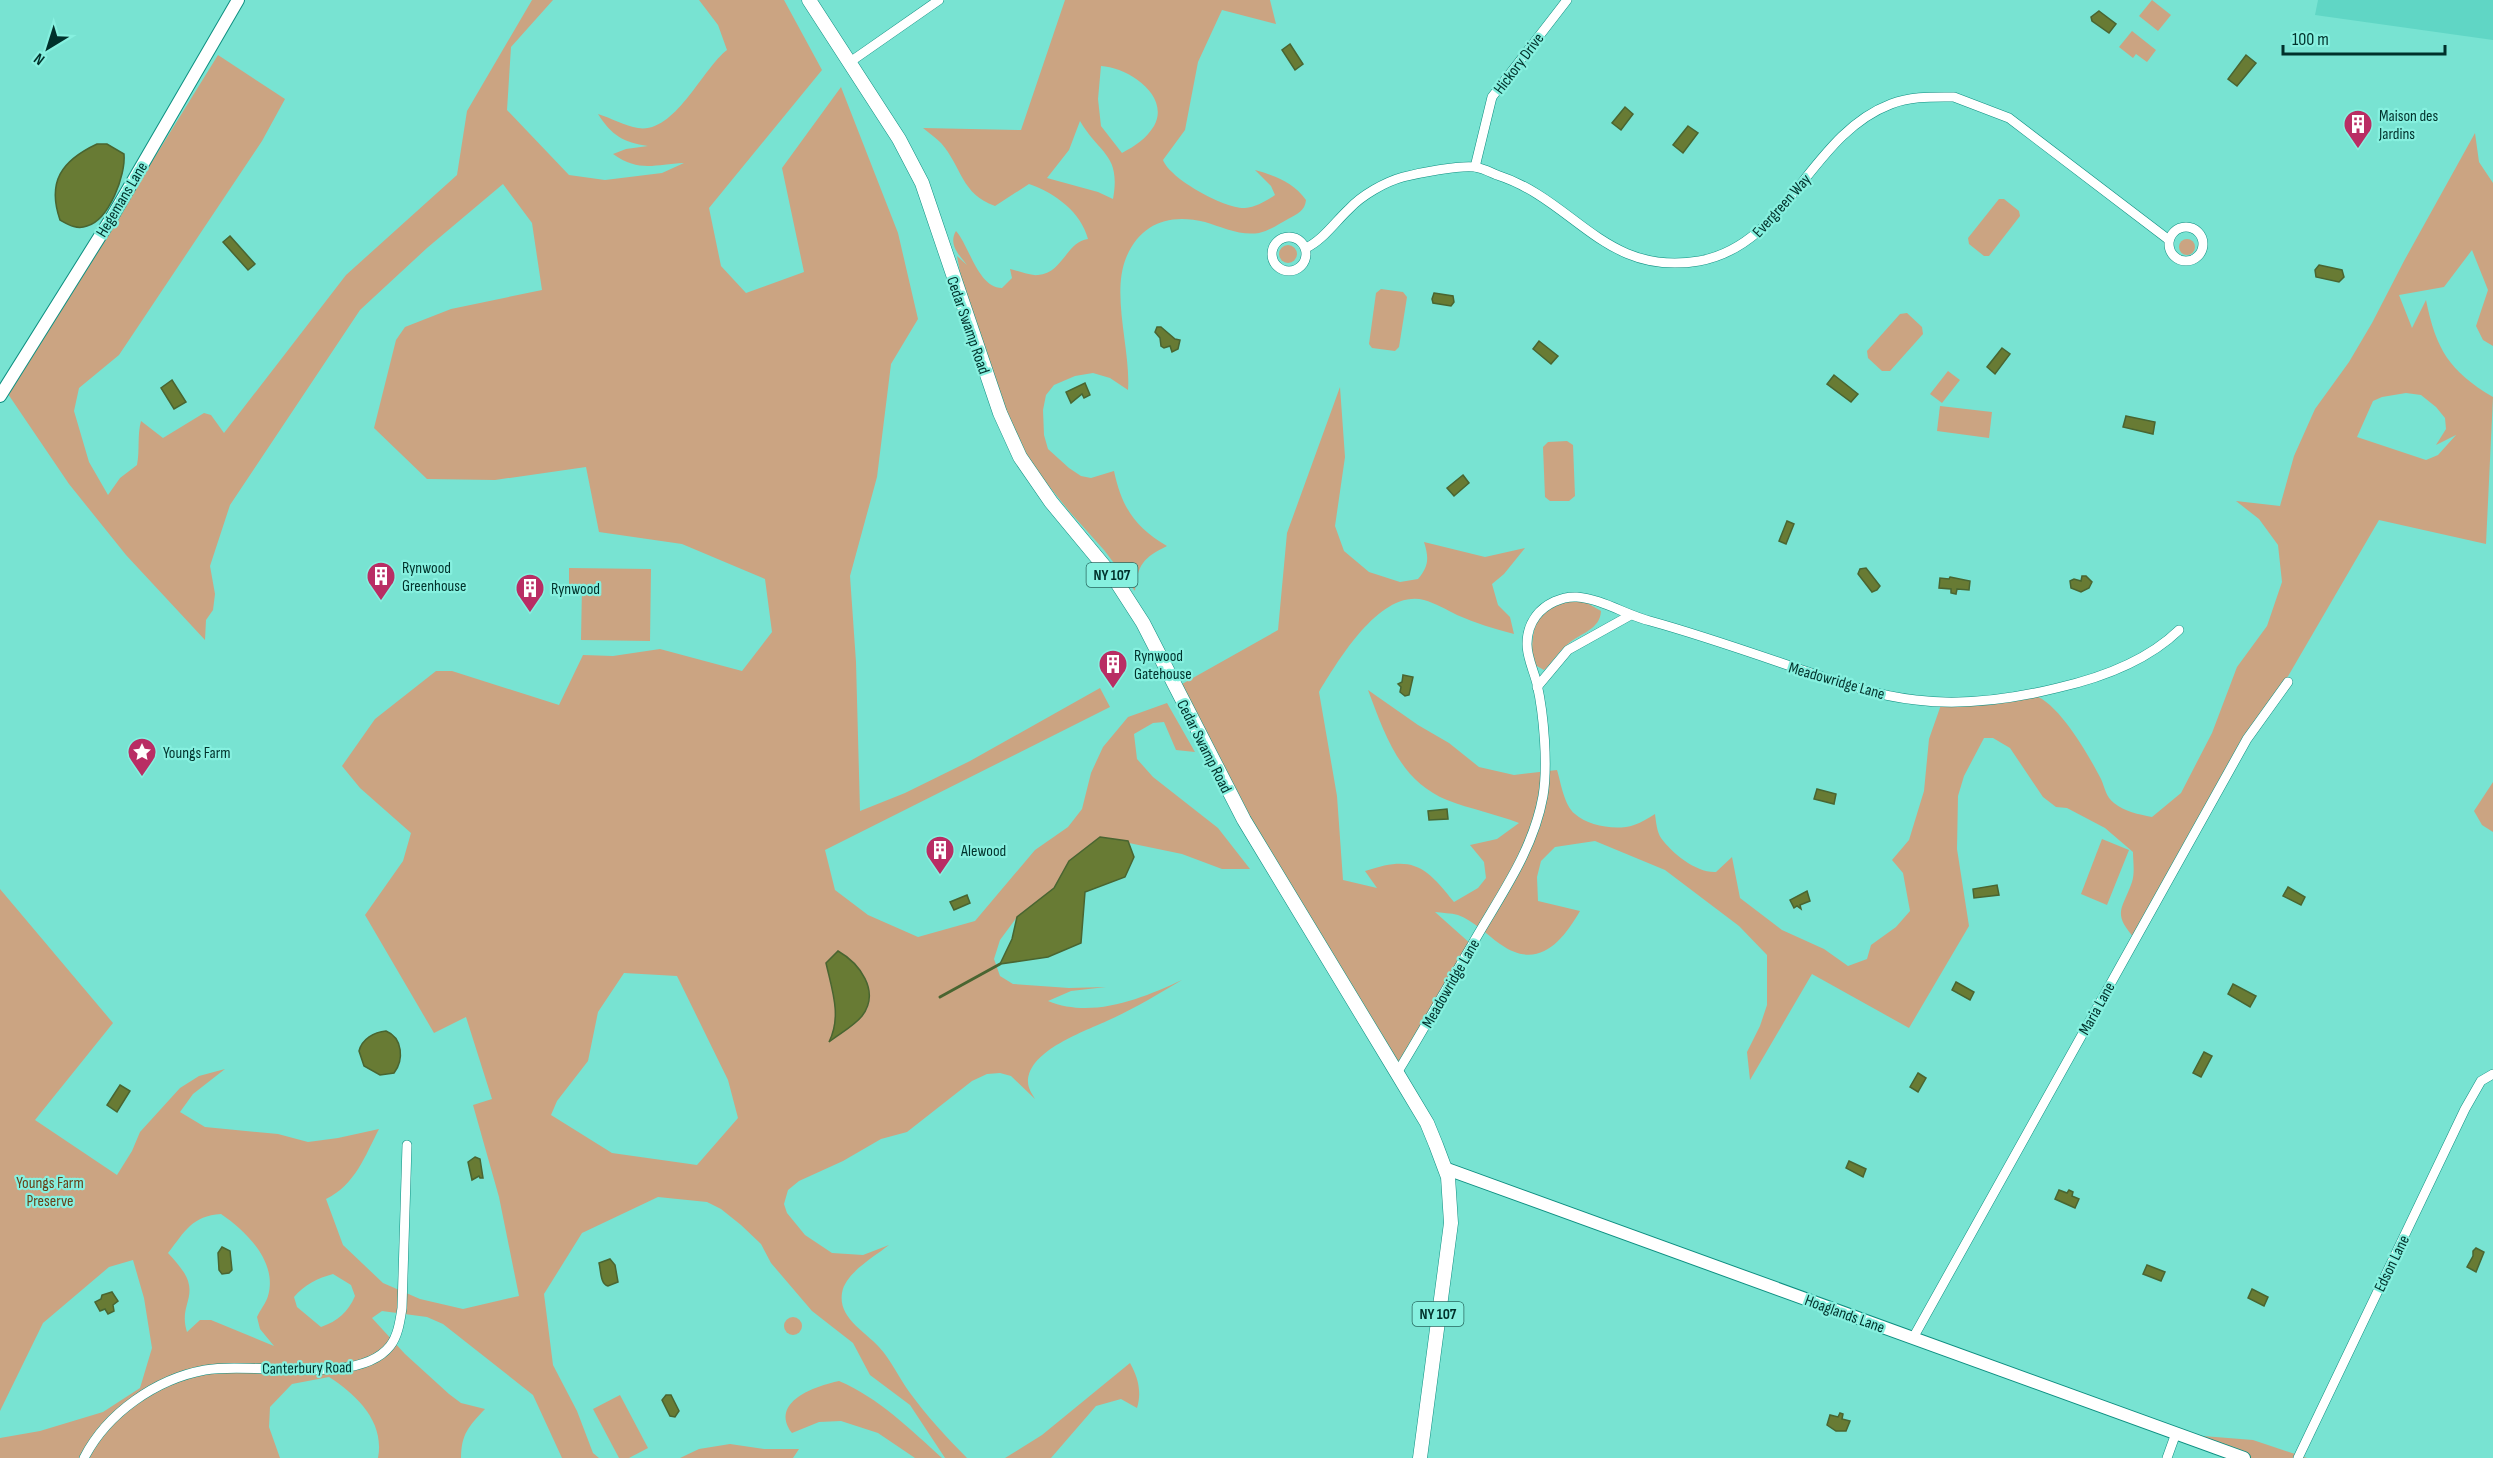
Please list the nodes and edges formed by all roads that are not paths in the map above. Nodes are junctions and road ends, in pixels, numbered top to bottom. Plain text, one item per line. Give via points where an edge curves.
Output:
1 (238, 0) edge
2 (809, 0) edge
3 (939, 0) edge
4 (1567, 0) edge
5 (850, 62) junction
6 (1475, 167) junction
7 (2169, 240) dead end
8 (1306, 248) dead end
9 (0, 396) edge
10 (1629, 616) junction
11 (2179, 630) dead end
12 (2288, 682) dead end
13 (1537, 687) junction
14 (1397, 1073) junction
15 (2493, 1074) edge
16 (407, 1145) dead end
17 (1446, 1169) junction
18 (1913, 1338) junction
19 (2176, 1433) junction
20 (84, 1458) edge
21 (1420, 1458) edge
22 (2167, 1458) edge
23 (2244, 1458) edge
24 (2298, 1458) edge

1 - 9 street, Hegemans Lane
2 - 5 main road, Cedar Swamp Road / NY 107
3 - 5 street
4 - 6 street, Hickory Drive via 1492,97
5 - 14 main road, Cedar Swamp Road / NY 107 via 922,183 1000,413 1020,457 1051,502 1114,578 1143,623 1244,820
6 - 7 street, Evergreen Way via 1534,190 1622,253 1653,262 1699,261 1738,248 1758,234 1843,134 1863,118 1898,102 1954,97 2008,118
6 - 8 street, Evergreen Way via 1424,172 1387,184 1354,204
10 - 11 street, Meadowridge Lane via 1870,692 1953,702 2032,694 2079,683 2153,652
10 - 13 street via 1568,650
10 - 13 street, Meadowridge Lane via 1579,597 1546,607 1528,630 1527,644
12 - 18 street, Maria Lane via 2247,739
13 - 14 street, Meadowridge Lane via 1546,767 1536,829
14 - 17 main road, Cedar Swamp Road / NY 107 via 1426,1123
15 - 24 street, Edson Lane via 2481,1081 2465,1109
16 - 20 street, Canterbury Road via 402,1308 392,1345 383,1354 356,1367 339,1369 234,1367 195,1372 162,1384 135,1400 108,1424
17 - 18 street, Hoaglands Lane
17 - 21 main road, Cedar Swamp Road / NY 107 via 1451,1223
18 - 19 street, Hoaglands Lane
19 - 22 street
19 - 23 street, Hoaglands Lane

